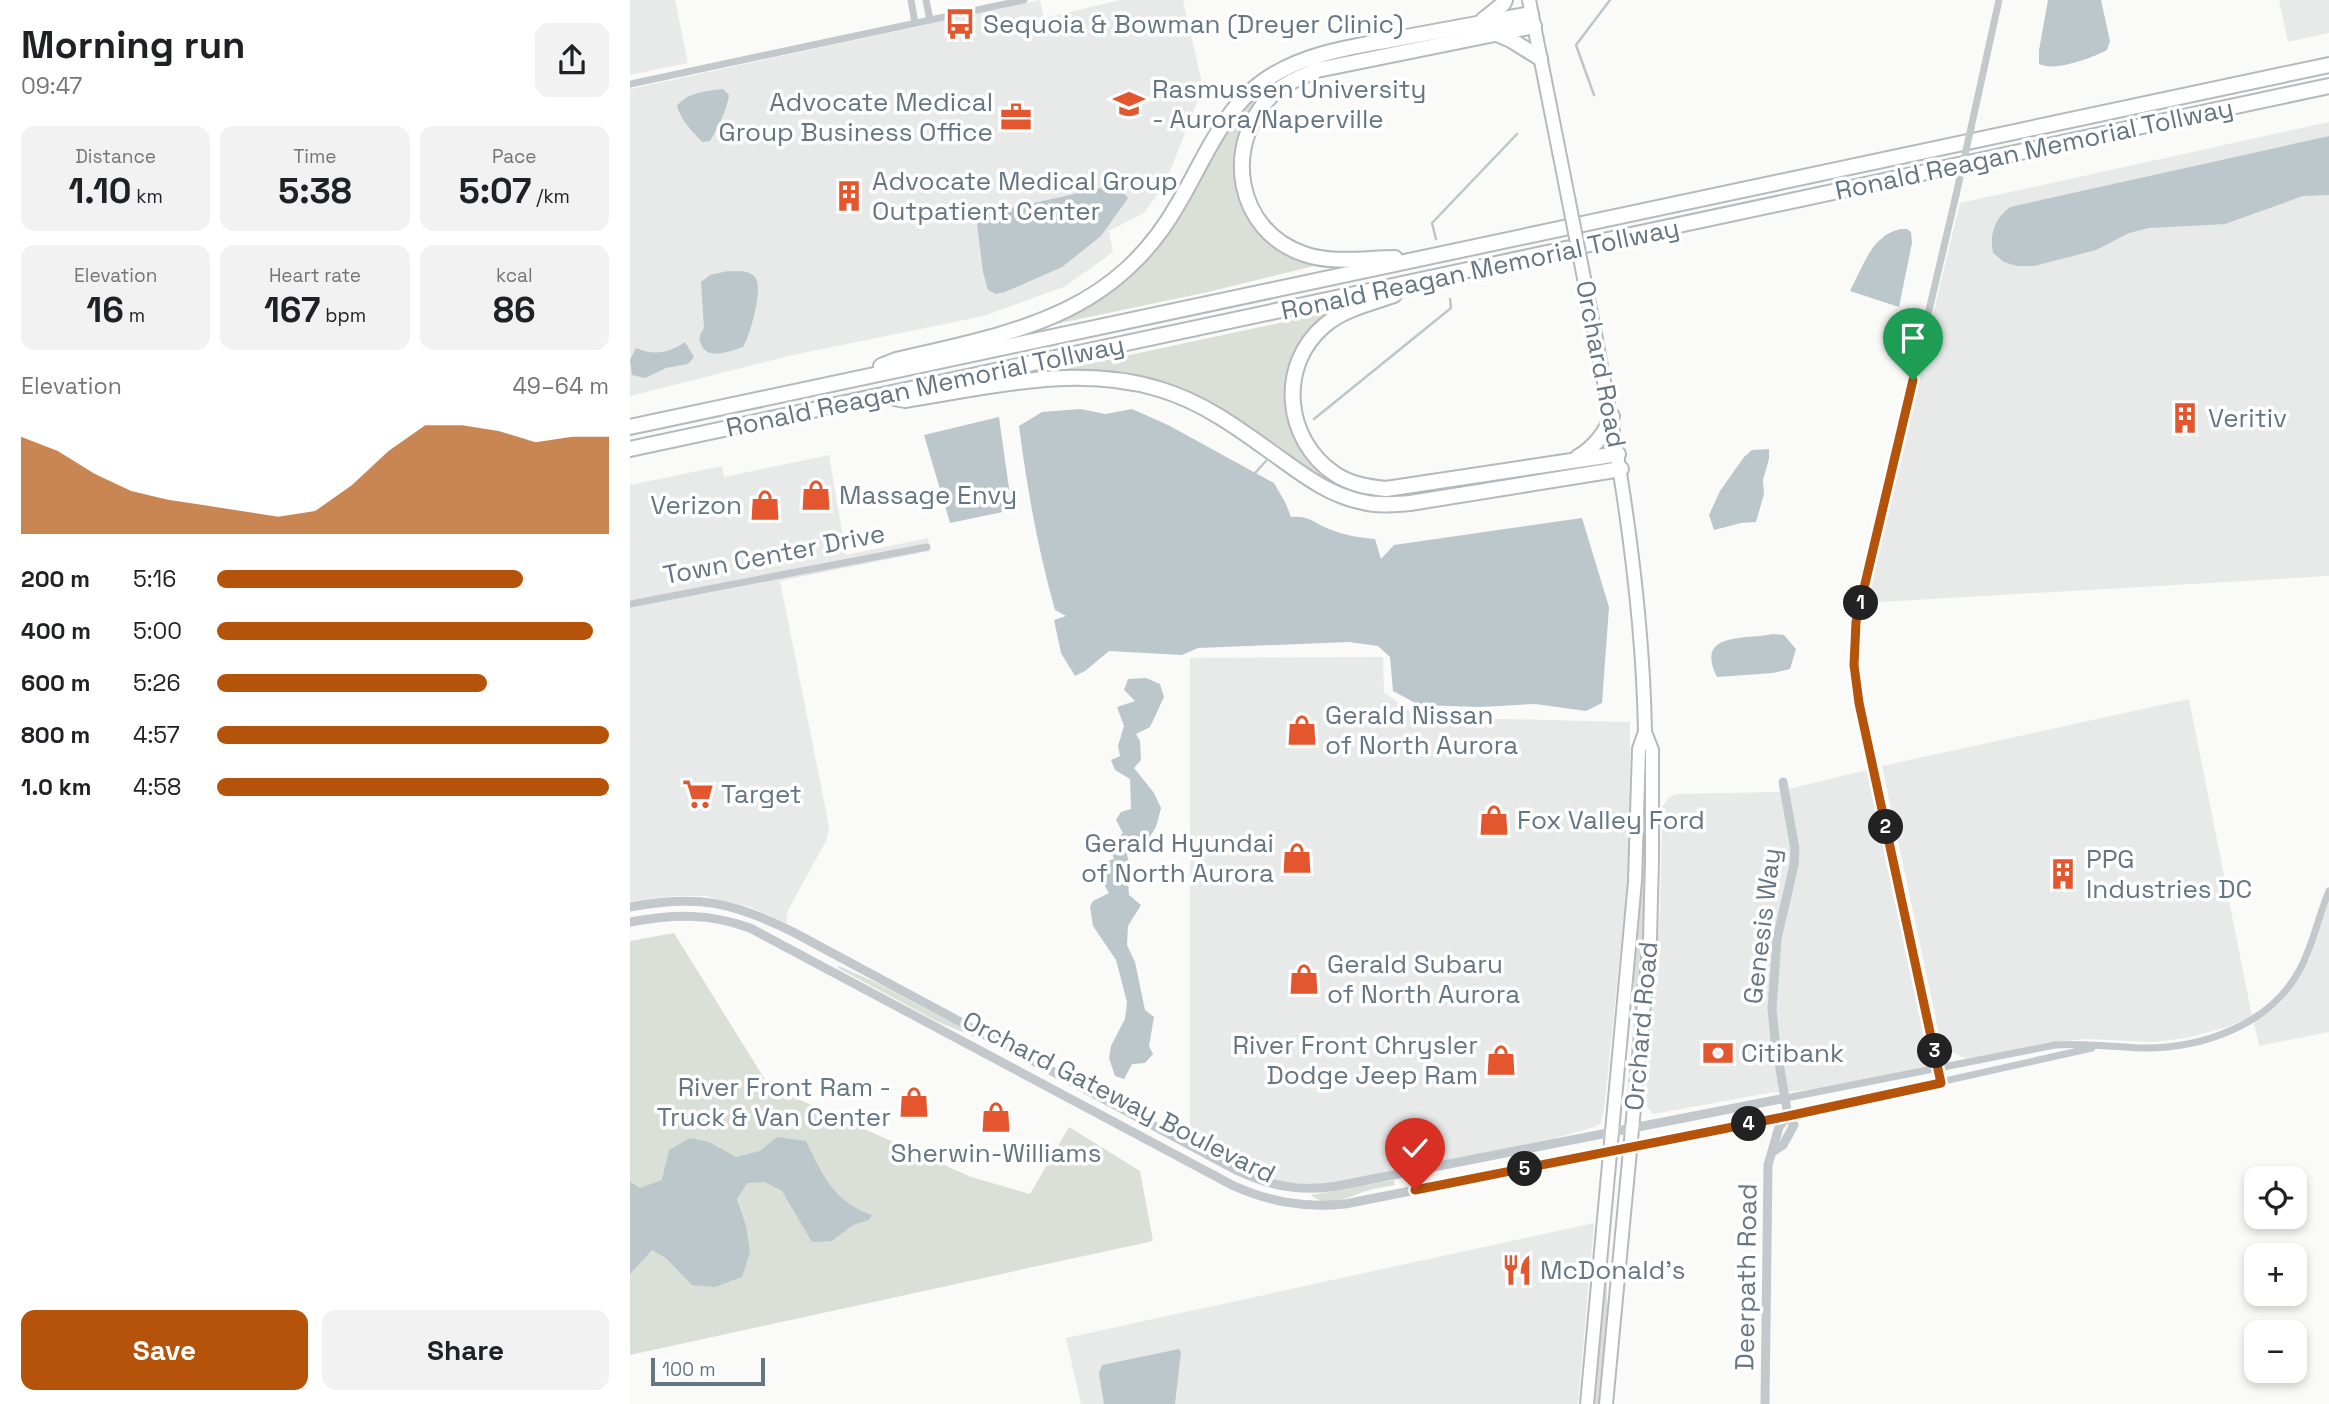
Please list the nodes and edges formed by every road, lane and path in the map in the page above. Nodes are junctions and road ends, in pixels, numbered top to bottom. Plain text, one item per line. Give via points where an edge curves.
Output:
1 (911, 0) edge
2 (926, 0) edge
3 (1024, 0) edge
4 (1505, 0) edge
5 (1999, 0) edge
6 (1531, 13) edge
7 (930, 20) junction
8 (915, 23) junction
9 (1476, 23) junction
10 (1496, 34) junction
11 (1540, 58) junction
12 (2329, 65) edge
13 (630, 83) edge
14 (2329, 86) edge
15 (1428, 257) junction
16 (1444, 276) junction
17 (847, 380) junction
18 (878, 396) junction
19 (1612, 416) junction
20 (630, 426) edge
21 (630, 449) edge
22 (1618, 454) junction
23 (1572, 461) junction
24 (1621, 469) junction
25 (927, 547) dead end
26 (630, 604) edge
27 (1645, 732) junction
28 (1783, 782) dead end
29 (2329, 891) edge
30 (630, 907) edge
31 (630, 922) edge
32 (2103, 1046) junction
33 (1938, 1069) junction
34 (1941, 1083) junction
35 (1786, 1098) junction
36 (1788, 1116) junction
37 (1632, 1128) junction
38 (1613, 1132) junction
39 (1630, 1148) junction
40 (1611, 1152) junction
41 (1587, 1404) edge
42 (1606, 1404) edge
43 (1765, 1404) edge

1 - 8 street
2 - 7 street
3 - 7 street
4 - 9 highway
5 - 33 street, bridge via 1856,622 1854,665 1859,703
6 - 9 highway
6 - 10 highway
6 - 11 main road, Orchard Road
7 - 8 street
8 - 13 street
9 - 17 highway via 1323,53 1279,71 1228,115 1170,220 1106,287 1041,322 896,360
10 - 11 highway
10 - 15 highway via 1317,70 1272,94 1245,140 1241,163 1245,192 1264,227 1285,244 1318,258
11 - 19 main road, Orchard Road, bridge
12 - 15 highway, Ronald Reagan Memorial Tollway
14 - 16 highway, Ronald Reagan Memorial Tollway
15 - 17 highway, Ronald Reagan Memorial Tollway
16 - 18 highway, Ronald Reagan Memorial Tollway
16 - 23 highway via 1340,315 1314,336 1299,360 1292,387 1296,424 1307,446 1336,475 1365,487 1386,489
17 - 20 highway, Ronald Reagan Memorial Tollway
18 - 21 highway, Ronald Reagan Memorial Tollway
18 - 24 highway via 905,400 1045,378 1095,377 1137,383 1207,408 1334,493 1379,504
19 - 22 main road, Orchard Road
19 - 23 highway via 1594,447
22 - 23 highway
22 - 24 main road, Orchard Road
24 - 27 main road, Orchard Road via 1638,606
25 - 26 street, Town Center Drive
27 - 37 main road, Orchard Road via 1652,750 1650,939
27 - 38 main road, Orchard Road via 1639,749 1635,881
28 - 35 street, Genesis Way via 1795,849 1777,939 1772,1009
29 - 32 street, Orchard Gateway Boulevard via 2298,973 2263,1013 2241,1027 2173,1046
30 - 38 street, Orchard Gateway Boulevard via 700,901 754,914 1238,1171 1276,1186 1337,1186
31 - 40 street, Orchard Gateway Boulevard via 666,915 705,916 763,934 1232,1185 1273,1201 1306,1206 1345,1204
32 - 33 street, Orchard Gateway Boulevard via 2055,1045
32 - 34 street, Orchard Gateway Boulevard
33 - 34 street
33 - 35 street, Orchard Gateway Boulevard
34 - 36 street, Orchard Gateway Boulevard
35 - 36 street, Genesis Way
35 - 37 street, Orchard Gateway Boulevard
36 - 39 street, Orchard Gateway Boulevard
36 - 43 street, Deerpath Road via 1774,1139 1768,1165
37 - 38 street, Orchard Gateway Boulevard
37 - 39 main road, Orchard Road
38 - 40 main road, Orchard Road
39 - 40 street, Orchard Gateway Boulevard
39 - 42 main road, Orchard Road
40 - 41 main road, Orchard Road

